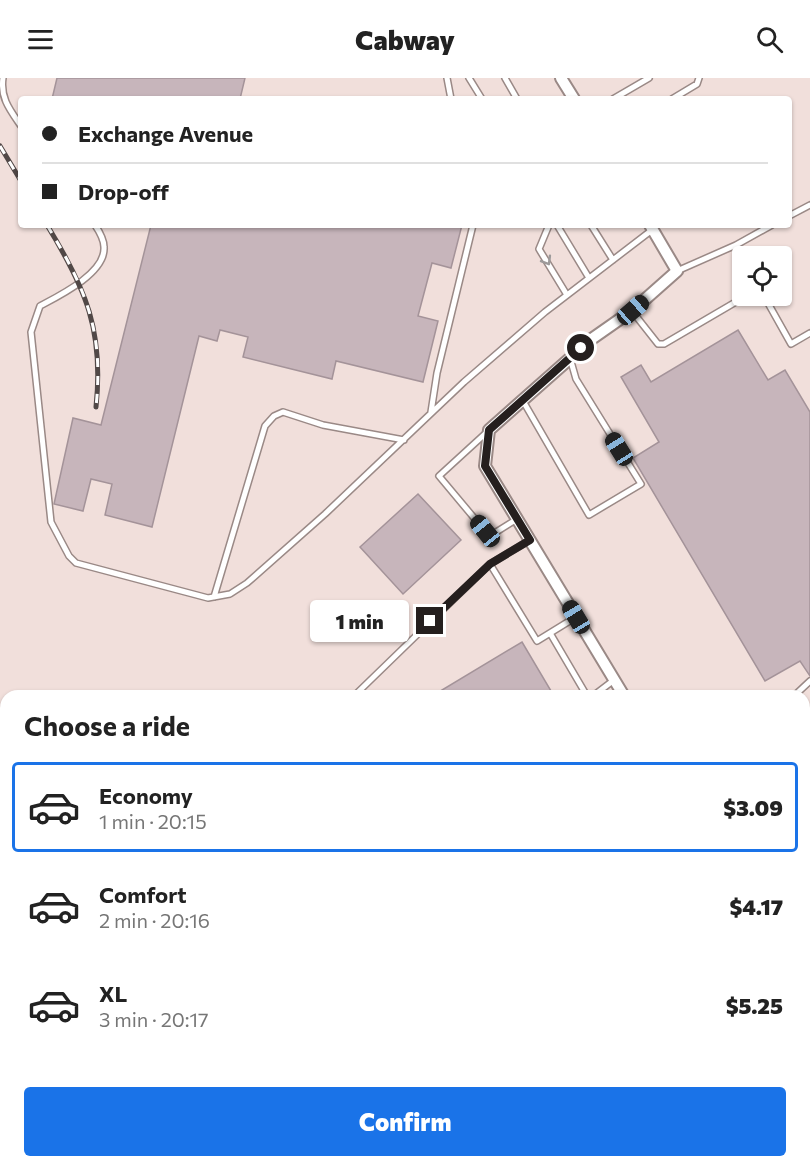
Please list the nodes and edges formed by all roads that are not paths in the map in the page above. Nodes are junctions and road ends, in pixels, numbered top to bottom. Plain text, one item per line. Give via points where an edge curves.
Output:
1 (3, 78) edge
2 (447, 78) edge
3 (469, 78) edge
4 (505, 78) edge
5 (561, 78) edge
6 (649, 78) edge
7 (699, 78) edge
8 (623, 93) junction
9 (450, 96) edge
10 (480, 96) edge
11 (515, 96) edge
12 (572, 96) edge
13 (618, 96) edge
14 (625, 96) edge
15 (677, 96) edge
16 (18, 122) edge
17 (810, 205) edge
18 (792, 214) edge
19 (96, 228) edge
20 (472, 228) edge
21 (548, 228) edge
22 (559, 228) edge
23 (593, 228) edge
24 (650, 228) edge
25 (652, 228) edge
26 (767, 228) edge
27 (736, 245) joint
28 (613, 260) junction
29 (677, 271) junction
30 (589, 278) junction
31 (567, 295) junction
32 (732, 304) edge
33 (770, 306) edge
34 (632, 311) junction
35 (810, 333) edge
36 (570, 358) junction
37 (522, 401) junction
38 (431, 414) junction
39 (489, 430) junction
40 (404, 440) junction
41 (517, 519) junction
42 (530, 540) junction
43 (490, 564) junction
44 (213, 597) junction
45 (576, 617) junction
46 (550, 633) junction
47 (614, 680) junction
48 (360, 690) edge
49 (583, 690) edge
50 (601, 690) edge
51 (620, 690) edge

1 - 16 lane via 0,88 4,102
2 - 9 lane
3 - 10 lane
4 - 11 lane
5 - 12 street
6 - 8 lane
7 - 15 lane via 697,84
8 - 13 lane
8 - 14 lane
17 - 18 lane
19 - 44 lane via 104,246 103,255 80,285 40,306 31,332 51,522 76,563
20 - 38 lane via 437,373
21 -> 31 lane via 539,249
22 - 30 lane
23 - 28 lane
24 - 28 lane
25 - 29 street
26 - 27 lane
27 - 29 lane
28 - 30 lane
29 - 34 street
30 - 31 lane
31 - 38 lane
32 - 34 lane via 664,344 653,339
33 - 35 lane via 791,344
34 - 36 street
36 - 37 street
36 - 37 lane via 576,379 641,484 589,515
37 - 39 street
38 - 40 lane
39 - 41 street via 485,466
39 - 41 lane via 439,476 485,531 494,534
40 - 44 lane via 247,583 230,594
40 - 44 lane via 323,425 283,412 274,416 265,426
41 - 42 street
42 - 43 lane
42 - 45 street
43 - 46 lane via 537,641
43 - 48 lane
45 - 46 lane
45 - 47 street
46 - 49 lane
47 - 50 lane
47 - 51 street

